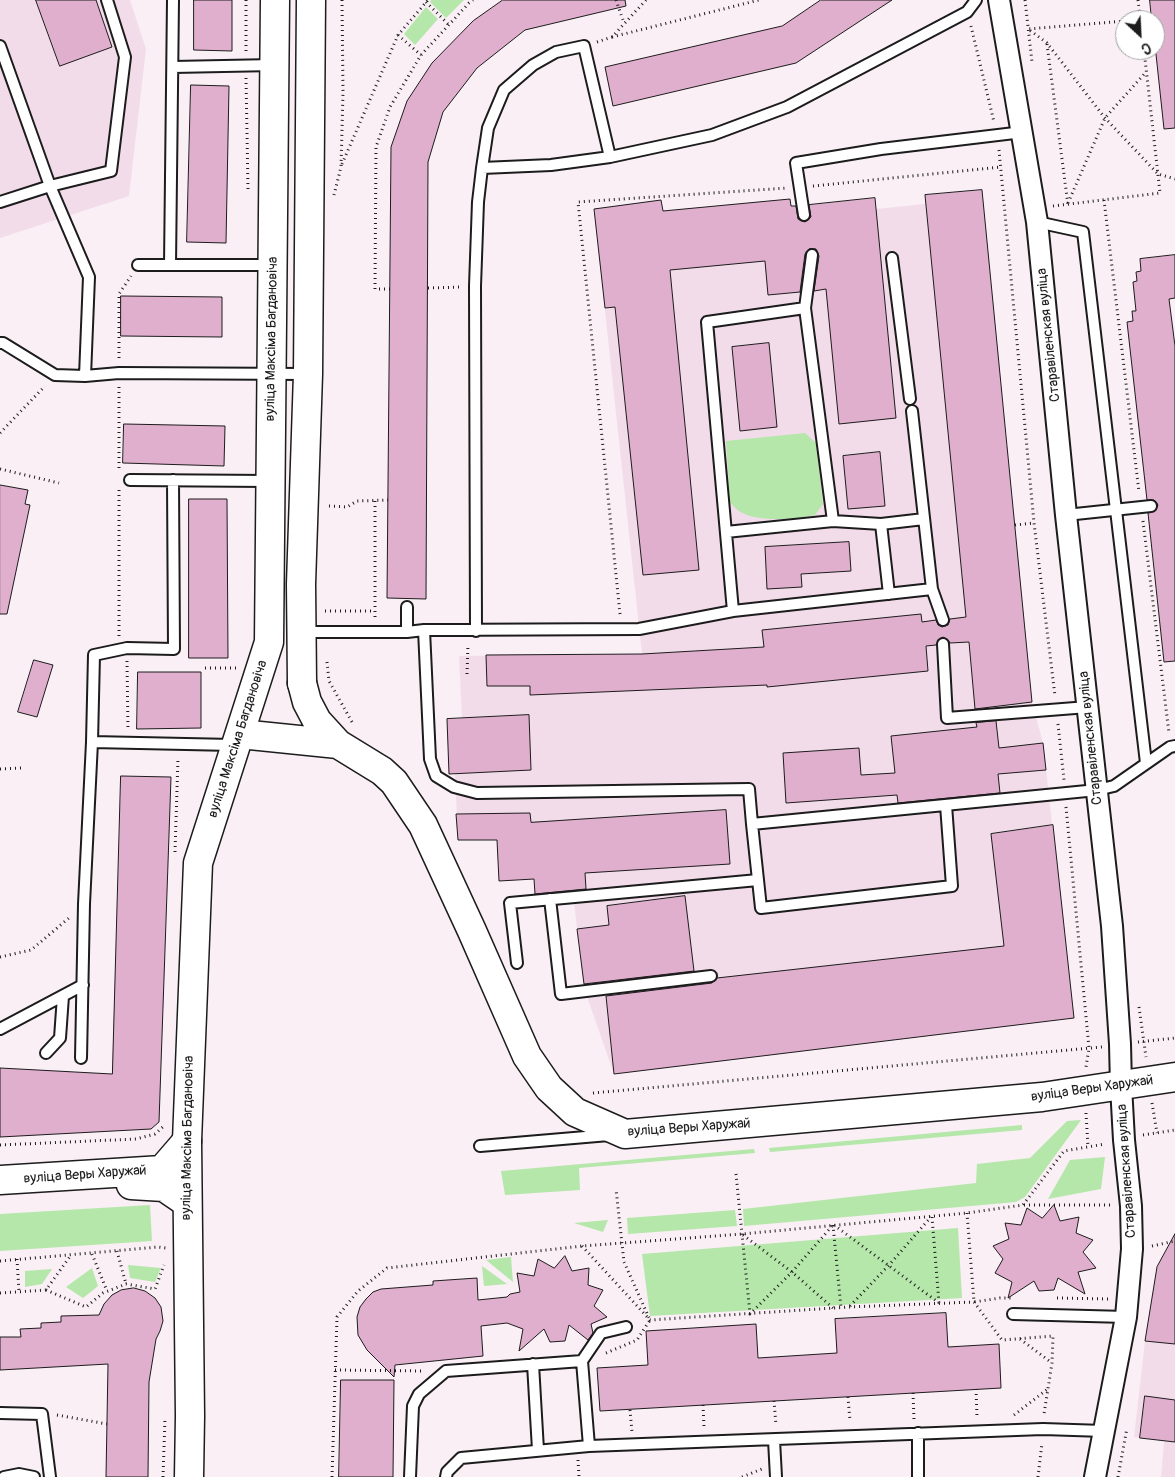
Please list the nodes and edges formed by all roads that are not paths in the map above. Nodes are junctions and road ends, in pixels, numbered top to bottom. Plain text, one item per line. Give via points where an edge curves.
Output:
1 (106, 0) edge
2 (173, 0) edge
3 (275, 0) edge
4 (311, 0) edge
5 (976, 0) edge
6 (999, 0) edge
7 (0, 46) edge
8 (275, 65) junction
9 (173, 67) junction
10 (1023, 132) junction
11 (310, 139) junction
12 (274, 144) junction
13 (610, 157) junction
14 (482, 168) junction
15 (50, 186) junction
16 (0, 202) edge
17 (1042, 214) junction
18 (804, 215) dead end
19 (812, 255) dead end
20 (892, 258) dead end
21 (138, 265) road end
22 (170, 265) junction
23 (273, 265) junction
24 (805, 308) junction
25 (0, 343) edge
26 (272, 374) junction
27 (308, 374) junction
28 (85, 376) junction
29 (910, 399) dead end
30 (912, 411) dead end
31 (130, 480) dead end
32 (173, 480) junction
33 (271, 481) junction
34 (1146, 506) road end
35 (1115, 510) junction
36 (1066, 515) junction
37 (924, 519) junction
38 (833, 521) junction
39 (881, 524) junction
40 (726, 532) junction
41 (932, 590) junction
42 (889, 594) junction
43 (406, 607) dead end
44 (733, 611) junction
45 (943, 620) dead end
46 (424, 630) junction
47 (472, 631) junction
48 (312, 632) junction
49 (407, 632) junction
50 (942, 644) dead end
51 (1088, 707) junction
52 (346, 735) junction
53 (238, 739) junction
54 (92, 742) junction
55 (1173, 746) edge
56 (1146, 764) junction
57 (1097, 790) junction
58 (946, 805) junction
59 (752, 824) junction
60 (758, 880) junction
61 (550, 899) junction
62 (517, 963) dead end
63 (710, 976) dead end
64 (83, 985) junction
65 (63, 996) junction
66 (0, 1028) edge
67 (46, 1053) dead end
68 (81, 1058) dead end
69 (1175, 1077) edge
70 (1121, 1086) junction
71 (625, 1134) junction
72 (187, 1141) junction
73 (480, 1146) dead end
74 (0, 1180) edge
75 (0, 1192) edge
76 (186, 1202) junction
77 (1013, 1314) dead end
78 (1126, 1317) junction
79 (626, 1327) dead end
80 (582, 1361) junction
81 (533, 1364) junction
82 (0, 1413) edge
83 (1104, 1431) junction
84 (918, 1433) junction
85 (774, 1440) junction
86 (589, 1446) junction
87 (538, 1450) junction
88 (4, 1477) edge
89 (34, 1477) edge
90 (50, 1477) edge
91 (189, 1477) edge
92 (410, 1477) edge
93 (446, 1477) edge
94 (776, 1477) edge
95 (918, 1477) edge
96 (1095, 1477) edge

1 - 15 lane via 125,58 111,171
2 - 9 lane
3 - 8 main road, вуліца Максіма Багдановіча
4 - 11 main road
5 - 13 lane via 967,12 787,107 712,135
6 - 10 street, Старавіленская вуліца
7 - 15 lane
8 - 9 lane
8 - 12 main road, вуліца Максіма Багдановіча
9 - 22 lane
10 - 17 street, Старавіленская вуліца
10 - 18 lane via 882,149 796,164
11 - 12 main road via 305,152 293,158 282,155
11 - 27 main road
12 - 23 main road, вуліца Максіма Багдановіча
13 - 14 lane via 551,165
13 - 14 lane via 584,46 556,52 532,64 504,90 488,128
14 - 47 lane via 475,286
15 - 16 lane
15 - 28 lane via 89,277
17 - 35 lane via 1083,232
17 - 36 street, Старавіленская вуліца
19 - 24 lane
20 - 29 lane
21 - 22 lane
22 - 23 lane
23 - 26 main road, вуліца Максіма Багдановіча
24 - 38 lane
24 - 40 lane via 707,322
25 - 28 lane via 55,375
26 - 27 lane
26 - 28 lane via 119,373
26 - 33 main road, вуліца Максіма Багдановіча
27 - 48 main road via 304,479
30 - 37 lane
31 - 32 lane
32 - 33 lane
32 - 54 lane via 174,649 123,649 94,655
33 - 53 main road, вуліца Максіма Багдановіча via 269,642
34 - 35 lane
35 - 36 lane
35 - 56 lane
36 - 51 street, Старавіленская вуліца
37 - 39 lane
37 - 41 lane
38 - 39 lane
38 - 40 lane
39 - 42 lane
40 - 44 lane
41 - 42 lane
41 - 45 lane
42 - 44 lane
43 - 49 lane
44 - 47 lane via 639,629
46 - 47 lane
46 - 49 lane
46 - 59 lane via 430,759 436,776 454,787 477,793 749,789
48 - 49 lane
48 - 52 main road, вуліца Веры Харужай via 302,683 307,702 317,721
50 - 51 lane via 947,718
51 - 57 street, Старавіленская вуліца
52 - 53 main road
52 - 71 main road, вуліца Веры Харужай via 394,782 423,825 527,1056 549,1088 575,1112
53 - 54 lane
53 - 72 main road, вуліца Максіма Багдановіча via 198,863
54 - 64 lane
55 - 56 lane
56 - 57 lane via 1114,786
57 - 58 lane
57 - 70 street, Старавіленская вуліца via 1112,926
58 - 59 lane
58 - 60 lane via 952,886 761,908
59 - 60 lane
60 - 61 lane
61 - 62 lane via 510,903
61 - 63 lane via 560,994
64 - 65 lane
64 - 68 lane
65 - 66 lane
65 - 67 lane via 60,1038
69 - 70 main road, вуліца Веры Харужай
70 - 71 main road, вуліца Веры Харужай via 1032,1098
70 - 78 street, Старавіленская вуліца via 1132,1223
71 - 73 lane
72 - 74 main road, вуліца Веры Харужай via 162,1170
72 - 76 main road, вуліца Максіма Багдановіча
75 - 76 main road, вуліца Веры Харужай via 147,1184 164,1186
76 - 91 main road, вуліца Максіма Багдановіча
77 - 78 lane
78 - 83 street, Старавіленская вуліца
79 - 80 lane via 601,1333
80 - 81 lane
80 - 86 lane
81 - 87 lane
81 - 92 lane via 446,1371 431,1382 413,1406
82 - 90 lane via 42,1414
83 - 84 lane via 1043,1429
83 - 96 street, Старавіленская вуліца
84 - 85 lane
84 - 95 lane
85 - 86 lane
85 - 94 lane
86 - 87 lane
87 - 93 lane via 461,1458 446,1472
88 - 89 lane via 19,1474

